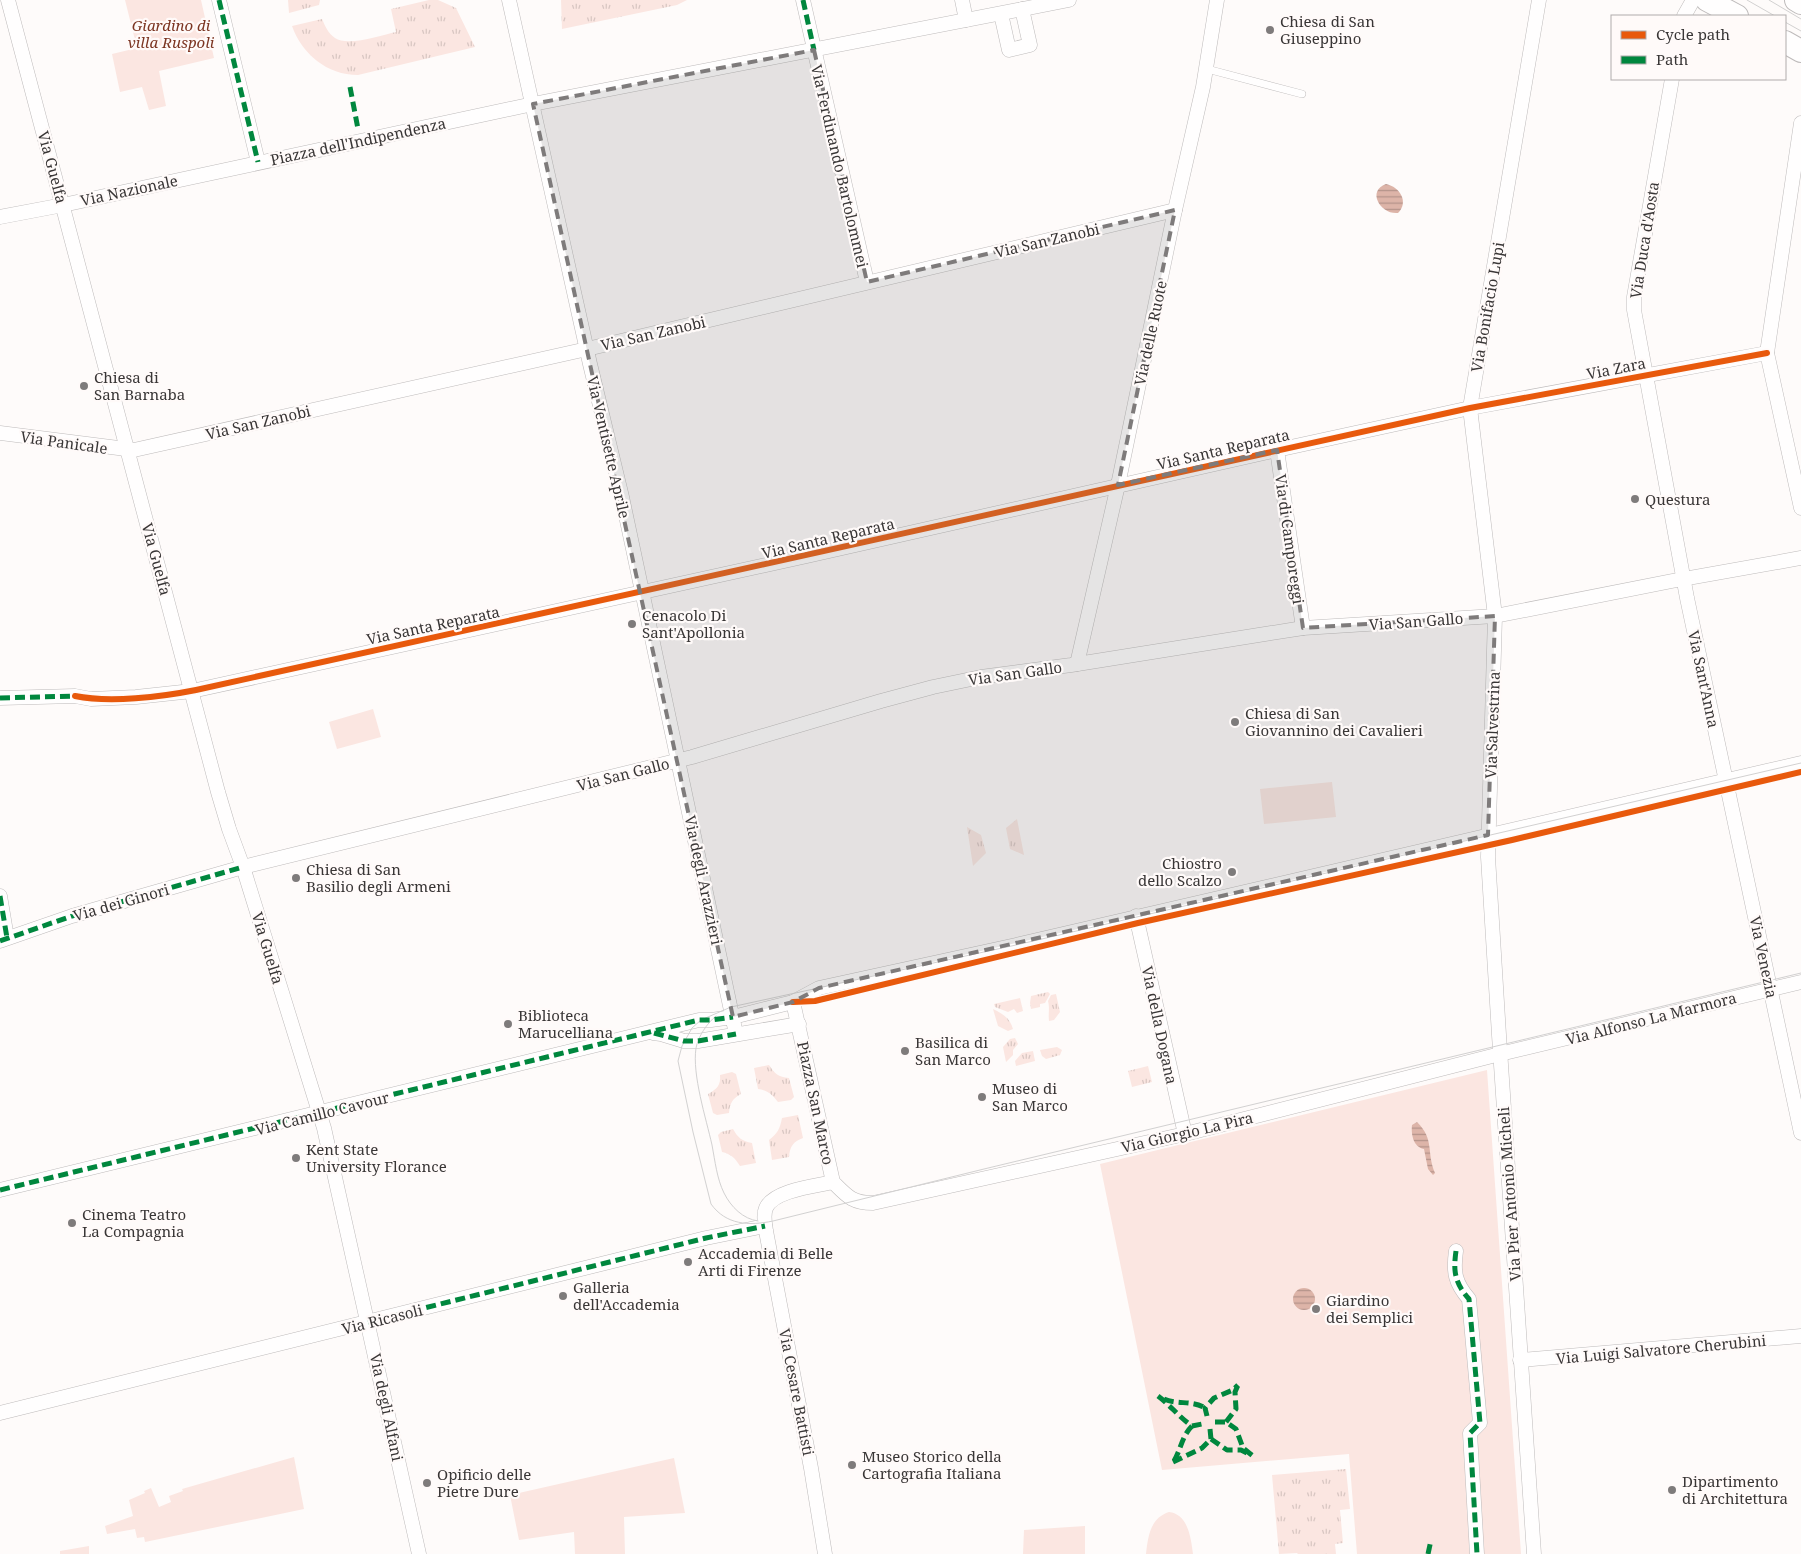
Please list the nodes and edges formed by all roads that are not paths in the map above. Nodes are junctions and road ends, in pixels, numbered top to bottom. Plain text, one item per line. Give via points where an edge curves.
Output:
1 (8, 0) edge
2 (219, 0) edge
3 (509, 0) edge
4 (803, 0) edge
5 (962, 0) edge
6 (1069, 0) edge
7 (1217, 0) edge
8 (1539, 0) edge
9 (1693, 0) edge
10 (1707, 0) edge
11 (1796, 0) edge
12 (1801, 3) edge
13 (1022, 9) junction
14 (1001, 14) junction
15 (1685, 15) edge
16 (1735, 15) edge
17 (966, 20) junction
18 (1786, 43) edge
19 (814, 50) junction
20 (1801, 51) edge
21 (1206, 69) junction
22 (1672, 80) edge
23 (1302, 94) dead end
24 (532, 104) junction
25 (1801, 123) edge
26 (258, 162) junction
27 (63, 205) junction
28 (1175, 210) junction
29 (0, 217) edge
30 (867, 282) junction
31 (587, 349) junction
32 (1767, 353) junction
33 (1645, 375) junction
34 (1470, 408) junction
35 (0, 433) edge
36 (1277, 450) junction
37 (129, 451) junction
38 (1118, 485) junction
39 (1801, 508) edge
40 (1801, 558) edge
41 (1683, 578) junction
42 (642, 591) junction
43 (1495, 616) junction
44 (1303, 628) junction
45 (1077, 664) junction
46 (192, 691) junction
47 (0, 698) edge
48 (678, 761) junction
49 (1801, 763) edge
50 (1726, 780) junction
51 (1488, 835) junction
52 (243, 867) junction
53 (0, 896) edge
54 (1136, 916) junction
55 (4, 940) edge
56 (1801, 982) edge
57 (1771, 989) junction
58 (793, 1002) junction
59 (733, 1017) junction
60 (799, 1024) junction
61 (644, 1033) junction
62 (736, 1034) junction
63 (1500, 1054) junction
64 (320, 1113) junction
65 (1801, 1133) edge
66 (1184, 1134) junction
67 (833, 1182) junction
68 (0, 1190) edge
69 (873, 1203) joint
70 (765, 1228) junction
71 (1456, 1252) dead end
72 (368, 1322) junction
73 (1801, 1336) edge
74 (1520, 1360) junction
75 (0, 1413) edge
76 (419, 1554) edge
77 (825, 1554) edge
78 (1477, 1554) edge
79 (1534, 1554) edge

1 - 27 street, Via Guelfa
2 - 26 street, Piazza dell'Indipendenza
3 - 24 street
4 - 19 street
5 - 17 street
6 - 13 street, Piazza dell'Indipendenza
7 - 21 street, Via delle Ruote
8 - 34 street, Via Bonifacio Lupi
9 - 15 street
10 - 16 main road
11 - 12 main road
13 - 14 street, Piazza dell'Indipendenza
13 - 14 street via 1030,45 1009,50
14 - 17 street, Piazza dell'Indipendenza
17 - 19 street, Piazza dell'Indipendenza
18 - 20 main road
19 - 24 street, Piazza dell'Indipendenza
19 - 30 street, Via Ferdinando Bartolommei
21 - 23 lane
21 - 28 street, Via delle Ruote
22 - 33 street, Via Duca d'Aosta via 1634,297
24 - 26 street, Piazza dell'Indipendenza
24 - 31 street, Via Ventisette Aprile
25 - 32 street
26 - 27 street, Via Nazionale
27 - 29 street, Via Nazionale
27 - 37 street, Via Guelfa
28 - 30 street, Via San Zanobi
28 - 38 street, Via delle Ruote
30 - 31 street, Via San Zanobi
31 - 37 street, Via San Zanobi
31 - 42 street, Via Ventisette Aprile
32 - 33 street, Via Zara
32 - 39 street
33 - 34 street, Via Zara
33 - 41 street, Via Duca d'Aosta
34 - 36 street, Via Santa Reparata
34 - 43 street, Via Bonifacio Lupi
35 - 37 street, Via Panicale
36 - 38 street, Via Santa Reparata
36 - 44 street, Via di Camporeggi
37 - 46 street, Via Guelfa
38 - 42 street, Via Santa Reparata
38 - 45 street, Via delle Ruote
40 - 41 street, Via San Gallo
41 - 43 street, Via San Gallo
41 - 50 street, Via Sant'Anna
42 - 46 street, Via Santa Reparata
42 - 48 street, Via Ventisette Aprile
43 - 44 street, Via San Gallo
43 - 51 street, Via Salvestrina
44 - 45 street, Via San Gallo
45 - 48 street, Via San Gallo via 933,687
46 - 47 street, Via Santa Reparata via 91,699 75,696
46 - 52 street, Via Guelfa via 218,792
48 - 52 street, Via San Gallo
48 - 59 street, Via degli Arazzieri
49 - 50 street
50 - 51 street
50 - 57 street, Via Venezia
51 - 54 street
51 - 63 street, Via Pier Antonio Micheli
52 - 55 street, Via dei Ginori via 72,916
52 - 64 street, Via Guelfa
53 - 55 street
54 - 58 street via 812,990
54 - 66 street, Via della Dogana
56 - 57 street, Via Alfonso La Marmora
57 - 63 street, Via Alfonso La Marmora
57 - 65 street, Via Venezia
58 - 59 street
58 - 60 street, Piazza San Marco
59 - 61 street via 699,1020
59 - 62 street
60 - 62 street, Piazza San Marco
60 - 67 street, Piazza San Marco
61 - 62 street, Piazza San Marco via 684,1041
61 - 64 street, Via Camillo Cavour
63 - 66 street, Via Giorgio La Pira
63 - 74 street, Via Pier Antonio Micheli
64 - 68 street, Via Camillo Cavour
64 - 72 street, Via degli Alfani
66 - 69 street, Via Giorgio La Pira
67 - 69 street, Piazza San Marco via 852,1199
67 - 70 street, Piazza San Marco via 775,1197 765,1210
70 - 72 street, Via Ricasoli via 706,1238
70 - 77 street, Via Cesare Battisti
71 - 78 street via 1454,1270 1460,1289 1469,1299 1480,1423 1470,1433
72 - 75 street, Via Ricasoli
72 - 76 street, Via degli Alfani
73 - 74 street, Via Luigi Salvatore Cherubini
74 - 79 street, Via Pier Antonio Micheli

